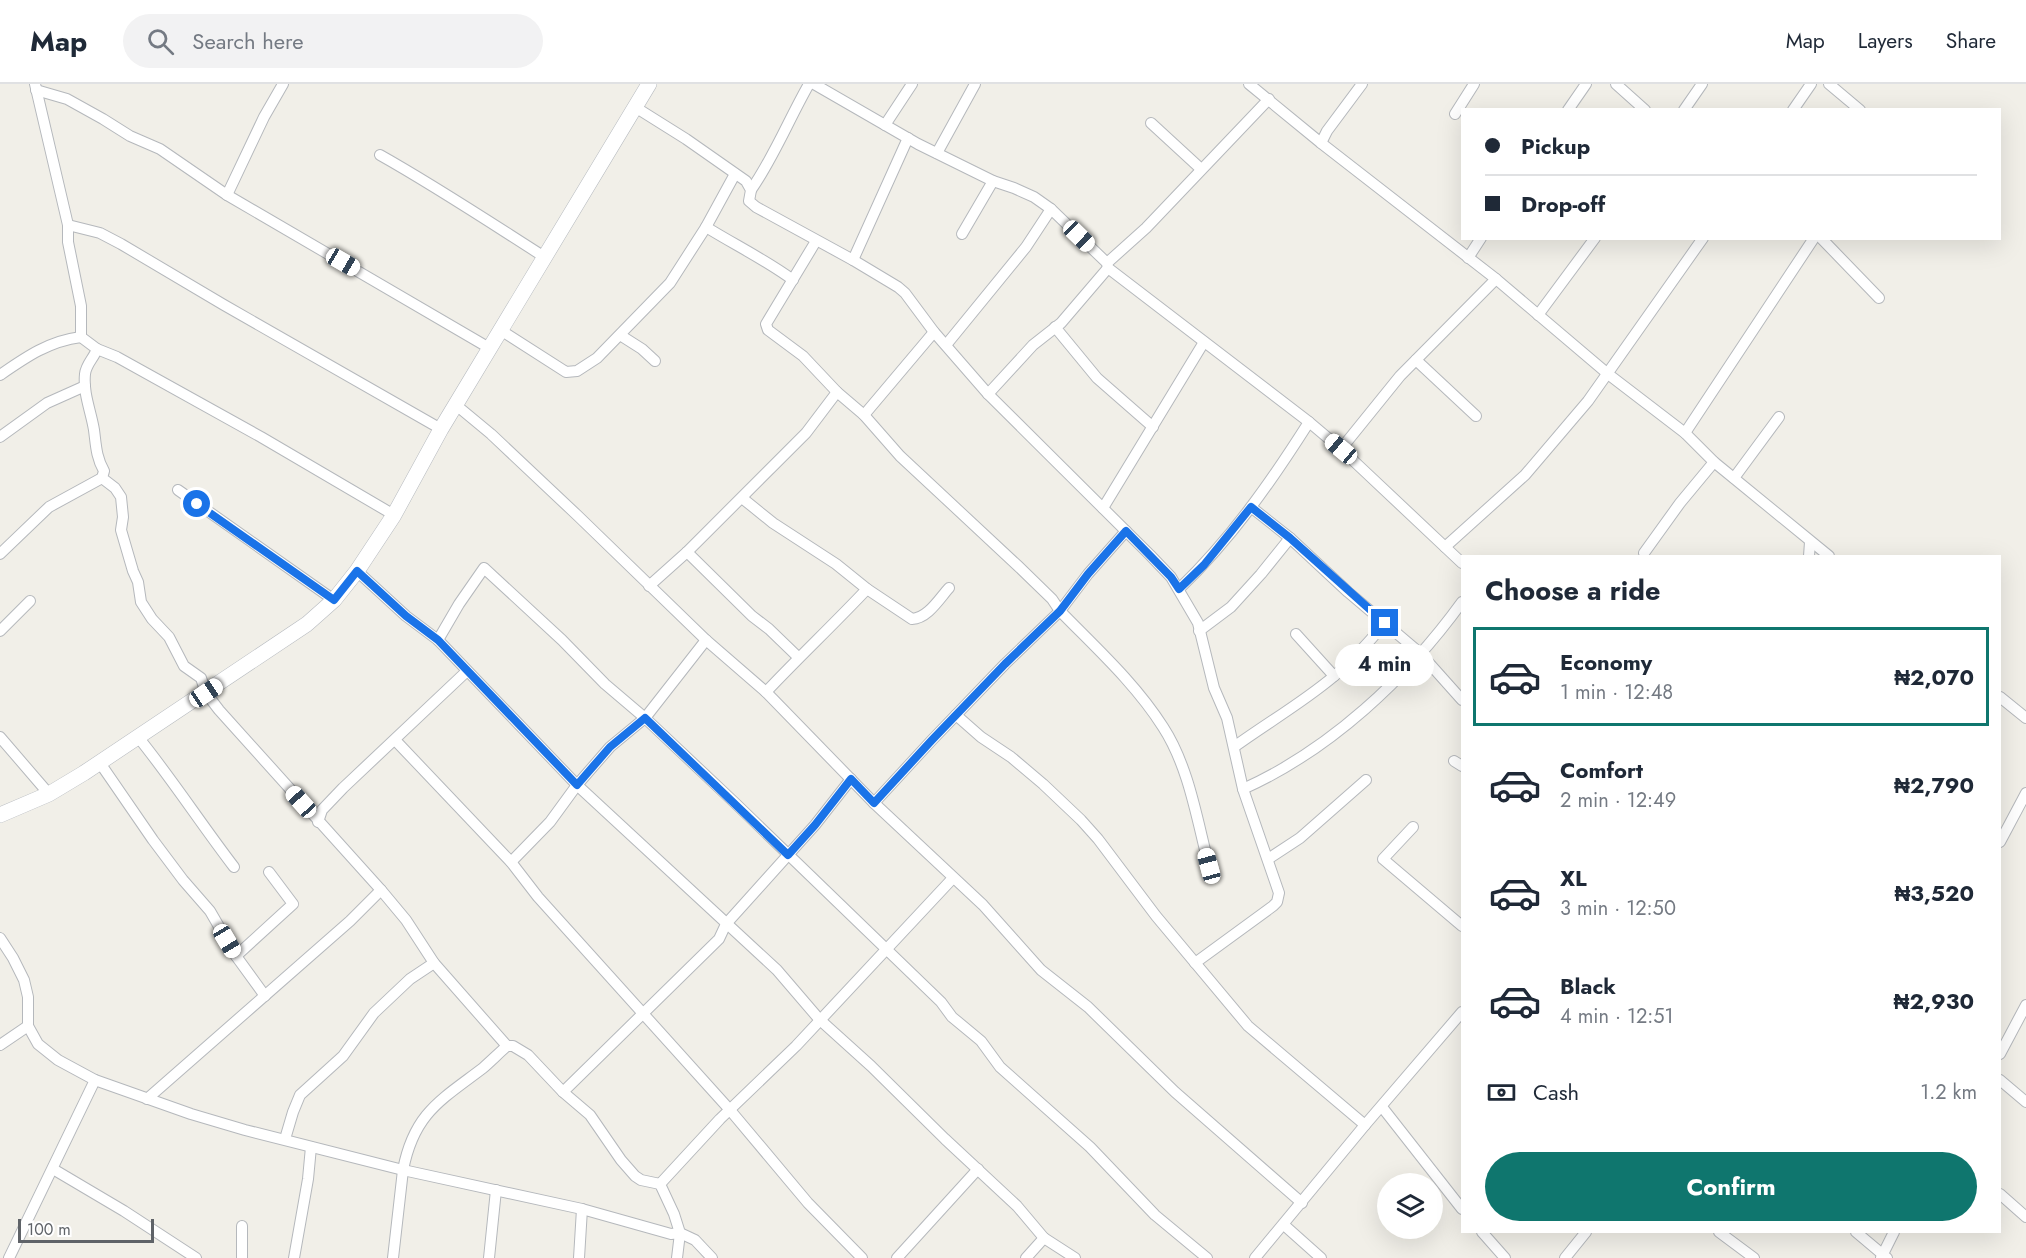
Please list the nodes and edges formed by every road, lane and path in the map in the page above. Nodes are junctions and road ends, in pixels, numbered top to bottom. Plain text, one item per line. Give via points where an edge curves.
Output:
1 (283, 84) edge
2 (649, 84) edge
3 (809, 84) edge
4 (814, 84) edge
5 (912, 84) edge
6 (975, 84) edge
7 (1249, 84) edge
8 (1362, 84) edge
9 (1474, 84) edge
10 (1586, 84) edge
11 (1616, 84) edge
12 (1701, 84) edge
13 (1811, 84) edge
14 (1828, 84) edge
15 (36, 87) edge
16 (1269, 99) junction
17 (635, 107) junction
18 (1569, 108) edge
19 (1643, 108) edge
20 (1685, 108) edge
21 (1794, 108) edge
22 (1858, 108) edge
23 (1455, 114) dead end
24 (1151, 123) dead end
25 (885, 125) junction
26 (908, 138) junction
27 (1321, 143) junction
28 (937, 153) junction
29 (380, 155) dead end
30 (1202, 169) junction
31 (735, 174) junction
32 (993, 182) junction
33 (751, 190) junction
34 (227, 195) junction
35 (1051, 209) junction
36 (68, 225) junction
37 (706, 227) junction
38 (962, 234) dead end
39 (1480, 240) edge
40 (1594, 240) edge
41 (1702, 240) edge
42 (1813, 240) edge
43 (1823, 240) edge
44 (816, 241) junction
45 (546, 258) junction
46 (1468, 258) junction
47 (853, 260) junction
48 (1108, 266) junction
49 (1496, 279) junction
50 (793, 280) junction
51 (1879, 298) dead end
52 (1538, 315) junction
53 (1055, 327) junction
54 (502, 331) junction
55 (934, 332) junction
56 (620, 335) junction
57 (81, 337) junction
58 (1204, 342) junction
59 (946, 345) junction
60 (97, 349) junction
61 (490, 349) junction
62 (1416, 360) junction
63 (655, 361) dead end
64 (1608, 374) junction
65 (0, 375) edge
66 (85, 386) junction
67 (837, 392) junction
68 (988, 394) junction
69 (456, 405) junction
70 (864, 415) junction
71 (1476, 416) dead end
72 (1779, 417) dead end
73 (1310, 422) junction
74 (1153, 427) junction
75 (441, 429) junction
76 (1685, 434) junction
77 (0, 437) edge
78 (1341, 449) junction
79 (1714, 462) junction
80 (102, 478) junction
81 (1734, 478) junction
82 (178, 490) dead end
83 (742, 498) junction
84 (1251, 507) junction
85 (1103, 508) junction
86 (394, 515) junction
87 (1126, 531) junction
88 (1290, 538) junction
89 (1810, 542) junction
90 (1446, 547) junction
91 (687, 552) junction
92 (1644, 553) dead end
93 (0, 554) edge
94 (1809, 555) edge
95 (1828, 555) edge
96 (1461, 562) edge
97 (357, 571) junction
98 (649, 586) junction
99 (949, 588) dead end
100 (867, 589) junction
101 (1179, 589) junction
102 (334, 600) junction
103 (30, 601) dead end
104 (1461, 603) edge
105 (1060, 611) junction
106 (1385, 623) junction
107 (0, 631) edge
108 (1199, 631) junction
109 (1296, 634) dead end
110 (438, 640) junction
111 (706, 640) junction
112 (1420, 653) junction
113 (798, 657) junction
114 (467, 671) junction
115 (1334, 676) junction
116 (766, 692) junction
117 (206, 693) junction
118 (2001, 698) edge
119 (1461, 699) edge
120 (956, 715) junction
121 (645, 718) junction
122 (2026, 718) edge
123 (0, 737) edge
124 (138, 737) junction
125 (394, 740) junction
126 (1234, 747) junction
127 (100, 763) junction
128 (851, 779) junction
129 (1366, 780) dead end
130 (577, 785) junction
131 (1243, 789) junction
132 (2026, 793) edge
133 (49, 794) junction
134 (874, 803) junction
135 (0, 815) edge
136 (314, 818) junction
137 (1413, 827) dead end
138 (2001, 840) edge
139 (788, 855) junction
140 (1268, 859) junction
141 (511, 861) junction
142 (1209, 866) dead end
143 (234, 867) dead end
144 (269, 872) dead end
145 (953, 878) junction
146 (381, 890) junction
147 (726, 924) junction
148 (1461, 925) edge
149 (0, 938) edge
150 (886, 949) junction
151 (236, 956) junction
152 (434, 963) junction
153 (1195, 963) junction
154 (265, 996) junction
155 (2025, 1010) edge
156 (1461, 1013) edge
157 (642, 1014) junction
158 (819, 1019) junction
159 (28, 1026) junction
160 (0, 1044) edge
161 (507, 1046) junction
162 (2001, 1052) edge
163 (95, 1080) junction
164 (2001, 1081) edge
165 (563, 1092) junction
166 (147, 1099) junction
167 (2026, 1102) edge
168 (1382, 1107) junction
169 (730, 1110) junction
170 (1365, 1125) junction
171 (285, 1139) junction
172 (311, 1147) junction
173 (53, 1169) junction
174 (978, 1169) junction
175 (403, 1170) junction
176 (660, 1184) junction
177 (496, 1190) junction
178 (2001, 1195) edge
179 (1302, 1203) junction
180 (1461, 1208) edge
181 (582, 1209) junction
182 (2026, 1217) edge
183 (1284, 1225) junction
184 (242, 1226) dead end
185 (680, 1233) junction
186 (1483, 1233) edge
187 (1585, 1233) edge
188 (1720, 1233) edge
189 (1857, 1233) edge
190 (1894, 1233) edge
191 (1044, 1238) junction
192 (1883, 1257) edge
193 (9, 1258) edge
194 (196, 1258) edge
195 (242, 1258) edge
196 (294, 1258) edge
197 (393, 1258) edge
198 (489, 1258) edge
199 (579, 1258) edge
200 (677, 1258) edge
201 (712, 1258) edge
202 (862, 1258) edge
203 (897, 1258) edge
204 (1026, 1258) edge
205 (1075, 1258) edge
206 (1207, 1258) edge
207 (1255, 1258) edge
208 (1321, 1258) edge
209 (1505, 1258) edge
210 (1565, 1258) edge
211 (1754, 1258) edge

1 - 34 street
2 - 17 street
3 - 33 street
4 - 25 street
5 - 25 street
6 - 28 street
7 - 16 street
8 - 27 street
9 - 23 street
10 - 18 street
11 - 19 street
12 - 20 street
13 - 21 street
14 - 22 street
15 - 34 street via 160,149
15 - 36 street
16 - 27 street
16 - 30 street
17 - 31 street
17 - 45 street
24 - 30 street
25 - 26 street
26 - 28 street
26 - 47 street
27 - 46 street
28 - 32 street
29 - 45 street
30 - 48 street
31 - 33 street
31 - 37 street
32 - 35 street via 1034,197
32 - 38 street
33 - 44 street via 749,201 756,207
34 - 61 street
35 - 48 street
35 - 59 street via 1026,247
36 - 57 street via 81,306
36 - 75 street via 100,233 121,244
37 - 50 street
37 - 56 street via 670,283
39 - 46 street
40 - 52 street
41 - 64 street
42 - 76 street
43 - 51 street
44 - 47 street
44 - 50 street
45 - 54 street
46 - 49 street
47 - 55 street via 905,293
48 - 53 street
48 - 58 street
49 - 52 street
49 - 62 street
50 - 67 street via 766,324
52 - 64 street
53 - 68 street
53 - 74 street via 1097,378
54 - 56 street via 571,373 585,366
54 - 61 street
55 - 59 street
55 - 70 street
56 - 63 street
57 - 60 street
57 - 65 street via 51,344
58 - 73 street
58 - 74 street
59 - 68 street
60 - 66 street via 85,372
60 - 86 street via 261,437
61 - 69 street
62 - 71 street
62 - 78 street
64 - 76 street
64 - 90 street via 1525,475
66 - 77 street via 47,403
66 - 80 street via 97,459 104,471
67 - 70 street
67 - 83 street via 806,433
68 - 85 street
69 - 75 street
69 - 98 street
70 - 105 street via 900,456 1018,566
72 - 81 street
73 - 78 street
73 - 84 street
74 - 85 street
75 - 86 street
76 - 79 street
78 - 90 street
79 - 81 street
79 - 92 street
80 - 93 street via 49,507
80 - 117 street via 121,497 121,531 141,602 169,637 184,666 201,678
81 - 89 street
82 - 102 street
83 - 91 street
83 - 100 street
84 - 88 street
84 - 101 street
85 - 87 street
86 - 97 street
87 - 101 street
87 - 105 street
88 - 106 street
88 - 108 street via 1231,607
89 - 94 street
89 - 95 street
90 - 96 street
91 - 98 street
91 - 113 street
97 - 102 street
97 - 110 street
98 - 111 street
99 - 100 street via 928,612 912,619
100 - 113 street
101 - 108 street
102 - 117 street via 307,624
103 - 107 street
104 - 112 street
105 - 120 street
105 - 142 street via 1117,669 1163,728 1185,777
106 - 112 street
106 - 115 street
108 - 126 street
109 - 115 street
110 - 114 street
110 - 121 street via 484,568 604,684
111 - 116 street
111 - 121 street
112 - 119 street
112 - 131 street via 1336,734 1272,776
113 - 116 street
114 - 125 street
114 - 130 street
115 - 126 street
116 - 128 street
117 - 124 street
117 - 136 street
118 - 122 street
120 - 134 street
120 - 153 street via 1043,784 1098,838
121 - 130 street via 610,747
121 - 139 street
123 - 133 street
124 - 127 street
124 - 143 street
125 - 136 street
125 - 141 street
126 - 131 street
127 - 133 street
127 - 151 street via 153,840 210,911
128 - 134 street
128 - 139 street
129 - 140 street via 1300,838
130 - 141 street via 550,822
130 - 147 street
131 - 140 street
132 - 138 street
133 - 135 street
134 - 145 street
136 - 146 street
137 - 148 street via 1383,859
139 - 147 street
139 - 150 street
140 - 153 street via 1279,893 1277,902
141 - 157 street
144 - 151 street via 293,901 292,905
145 - 150 street
145 - 179 street via 983,904 1041,970 1088,1007 1175,1092
146 - 152 street
146 - 154 street
147 - 157 street via 719,939
147 - 158 street via 777,970
149 - 159 street via 24,980
150 - 158 street
150 - 206 street via 942,1002 964,1029 981,1041 1000,1067 1090,1147 1155,1215
151 - 154 street
152 - 161 street
152 - 171 street via 374,1012 343,1056 300,1095
153 - 170 street via 1248,1026
154 - 166 street
155 - 162 street
156 - 168 street
157 - 165 street
157 - 169 street
158 - 169 street
158 - 174 street
159 - 160 street
159 - 163 street via 38,1044
161 - 165 street via 528,1055
161 - 175 street via 433,1106 416,1132
163 - 166 street
163 - 173 street
164 - 167 street
165 - 176 street via 590,1115 635,1176
166 - 171 street
168 - 170 street
168 - 180 street
169 - 176 street
169 - 202 street via 789,1181
170 - 179 street
171 - 172 street
172 - 175 street
172 - 196 street
173 - 193 street
173 - 194 street
174 - 191 street
174 - 203 street
175 - 177 street
175 - 197 street
176 - 185 street
177 - 181 street
177 - 198 street
178 - 182 street
179 - 183 street
181 - 185 street via 670,1234
181 - 199 street
183 - 207 street
183 - 208 street
184 - 195 street
185 - 200 street
185 - 201 street via 695,1240
186 - 209 street
187 - 210 street
188 - 211 street
189 - 192 street
190 - 192 street
191 - 204 street
191 - 205 street

